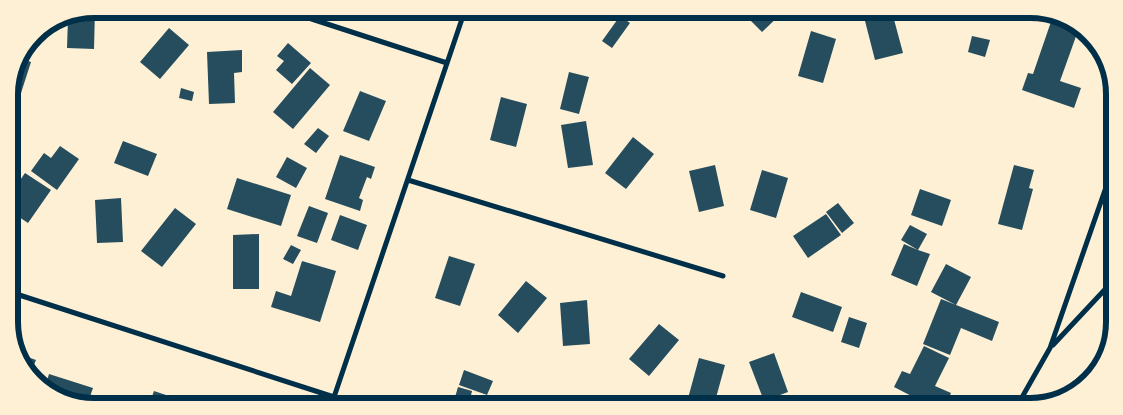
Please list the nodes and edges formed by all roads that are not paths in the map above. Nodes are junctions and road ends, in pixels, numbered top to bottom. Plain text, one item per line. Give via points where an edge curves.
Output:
1 (309, 18) edge
2 (462, 18) edge
3 (447, 63) junction
4 (408, 180) junction
5 (1106, 187) edge
6 (723, 276) dead end
7 (1106, 288) edge
8 (18, 295) edge
9 (1050, 348) junction
10 (1022, 397) edge
11 (326, 398) edge
12 (334, 398) edge

1 - 3 street
2 - 3 street
3 - 4 street
4 - 6 street
4 - 12 street
5 - 9 street
7 - 9 street
8 - 11 street
9 - 10 street

